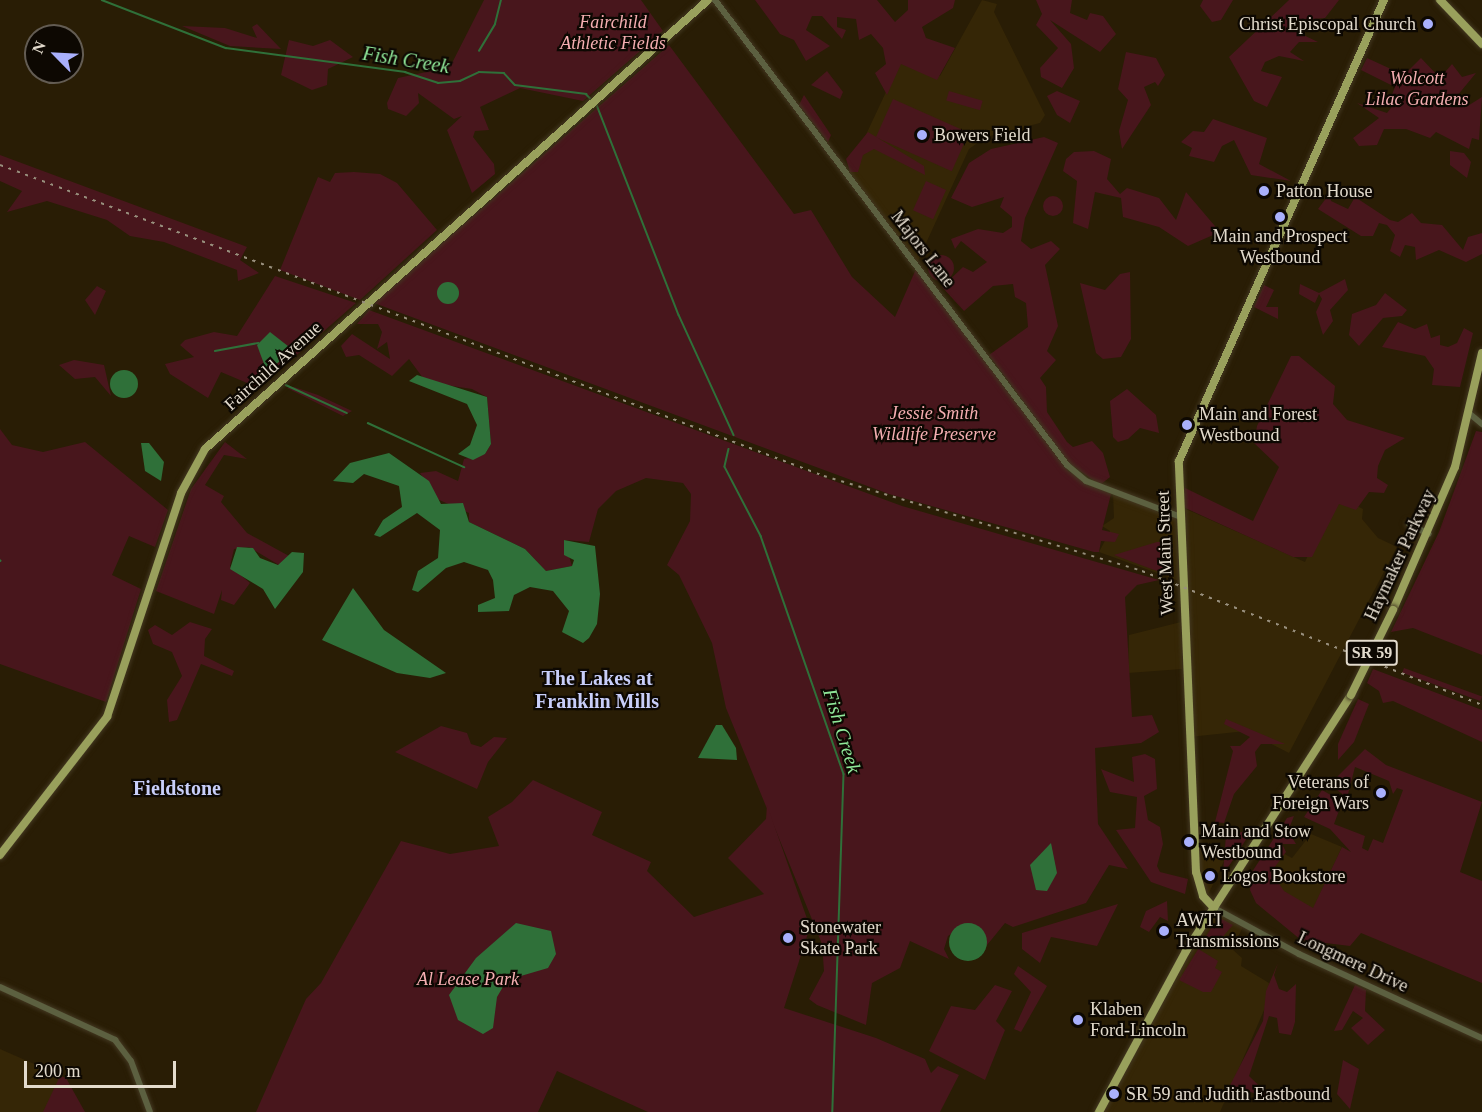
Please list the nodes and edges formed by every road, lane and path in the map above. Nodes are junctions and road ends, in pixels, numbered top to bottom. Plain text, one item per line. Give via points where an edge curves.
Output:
1 (708, 0) edge
2 (715, 0) edge
3 (1384, 0) edge
4 (1440, 0) edge
5 (1482, 44) edge
6 (1482, 353) edge
7 (1470, 414) junction
8 (1482, 424) edge
9 (1178, 516) junction
10 (1409, 524) dead end
11 (1429, 534) junction
12 (0, 855) edge
13 (1214, 908) junction
14 (0, 987) edge
15 (1482, 1038) edge
16 (150, 1112) edge
17 (1099, 1112) edge

1 - 12 main road, Fairchild Avenue via 205,449 181,493 107,717
2 - 9 street, Majors Lane via 1068,465 1086,481
3 - 9 main road, West Main Street via 1186,441 1177,471
4 - 5 main road
6 - 7 main road, Haymaker Parkway / SR 59
7 - 8 street
7 - 11 main road, Haymaker Parkway / SR 59
9 - 13 main road, West Main Street via 1196,872 1203,896
10 - 11 street
11 - 13 main road, Haymaker Parkway / SR 59, bridge via 1351,695 1293,793
13 - 15 street, Longmere Drive via 1297,954
13 - 17 main road, SR 59
14 - 16 street via 115,1040 131,1061

